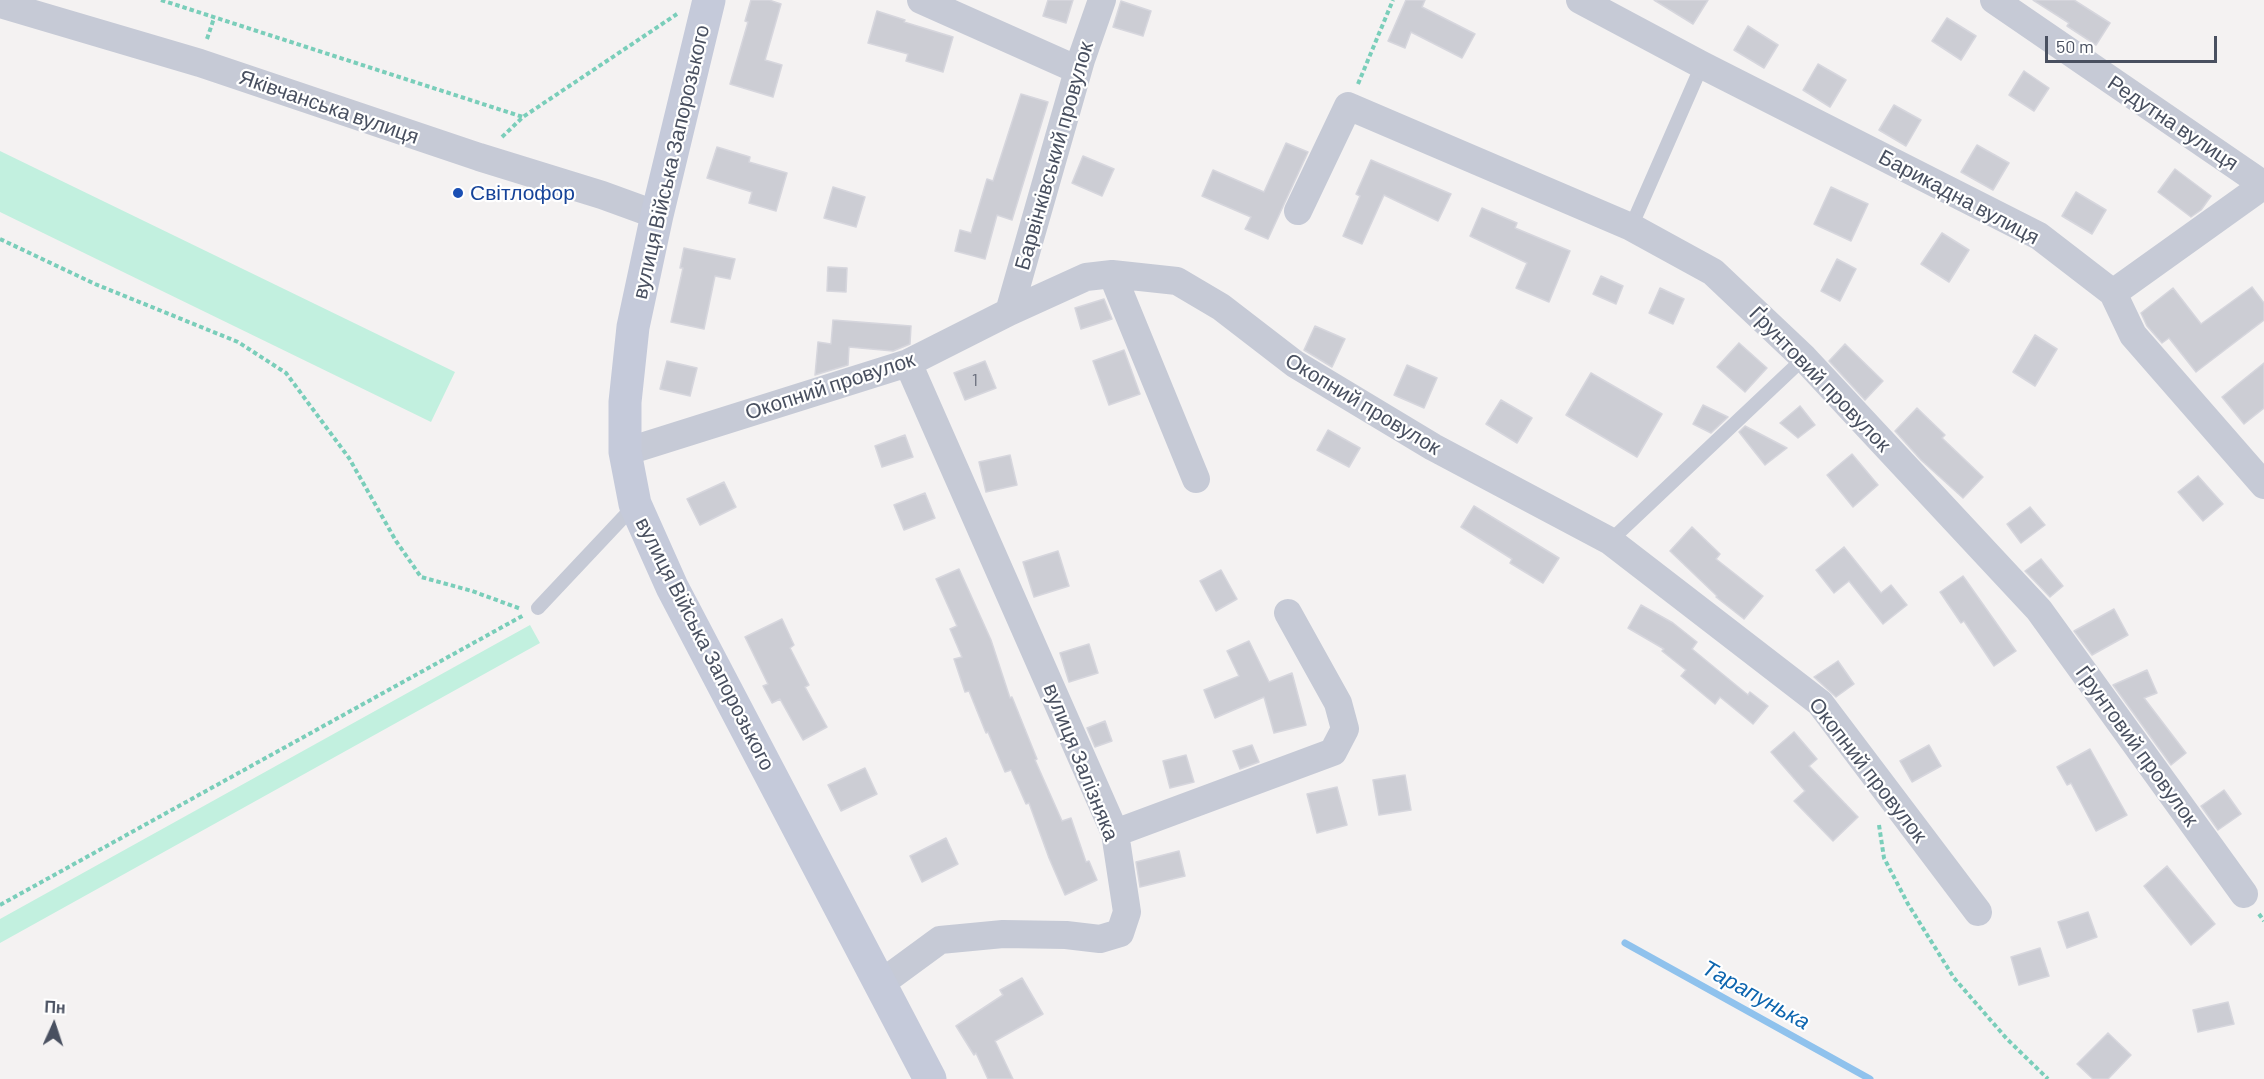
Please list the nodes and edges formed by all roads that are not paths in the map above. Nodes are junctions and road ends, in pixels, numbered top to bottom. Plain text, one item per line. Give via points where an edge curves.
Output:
1 (709, 0) edge
2 (921, 0) edge
3 (1102, 0) edge
4 (1580, 0) edge
5 (1994, 0) edge
6 (0, 4) edge
7 (1702, 65) junction
8 (1078, 70) junction
9 (2264, 185) edge
10 (1298, 211) dead end
11 (657, 215) junction
12 (1631, 227) junction
13 (1112, 274) junction
14 (2112, 293) junction
15 (1009, 312) junction
16 (1804, 358) junction
17 (908, 363) junction
18 (625, 452) junction
19 (1196, 479) dead end
20 (2264, 485) edge
21 (636, 504) junction
22 (1610, 542) junction
23 (538, 608) dead end
24 (1288, 613) dead end
25 (1115, 833) junction
26 (2244, 894) dead end
27 (1978, 912) dead end
28 (880, 984) junction
29 (930, 1079) edge

1 - 11 street, вулиця Війська Запорозького
2 - 8 street
3 - 8 street, Барвінківський провулок
4 - 7 street, Барикадна вулиця
5 - 9 street, Редутна вулиця
6 - 11 street, Яківчанська вулиця via 200,63
7 - 12 lane
7 - 14 street, Барикадна вулиця via 2039,236
8 - 15 street, Барвінківський провулок
9 - 14 street
10 - 12 street, Ґрунтовий провулок via 1348,106
11 - 18 street, вулиця Війська Запорозького via 633,327 625,402
12 - 16 street, Ґрунтовий провулок via 1713,272
13 - 15 street, Окопний провулок via 1086,277
13 - 19 street
13 - 22 street, Окопний провулок via 1178,281 1221,307 1295,364 1433,447
14 - 20 street, Барикадна вулиця via 2133,335
15 - 17 street, Окопний провулок
16 - 22 lane
16 - 26 street, Ґрунтовий провулок via 2039,610
17 - 18 street, Окопний провулок
17 - 25 street, вулиця Залізняка
18 - 21 street, вулиця Війська Запорозького
21 - 23 lane
21 - 28 street, вулиця Війська Запорозького via 672,587
22 - 27 street, Окопний провулок via 1820,703
24 - 25 street via 1338,703 1345,729 1333,752
25 - 28 street, вулиця Залізняка via 1127,912 1120,933 1100,939 1003,934 940,940
28 - 29 street, вулиця Війська Запорозького

